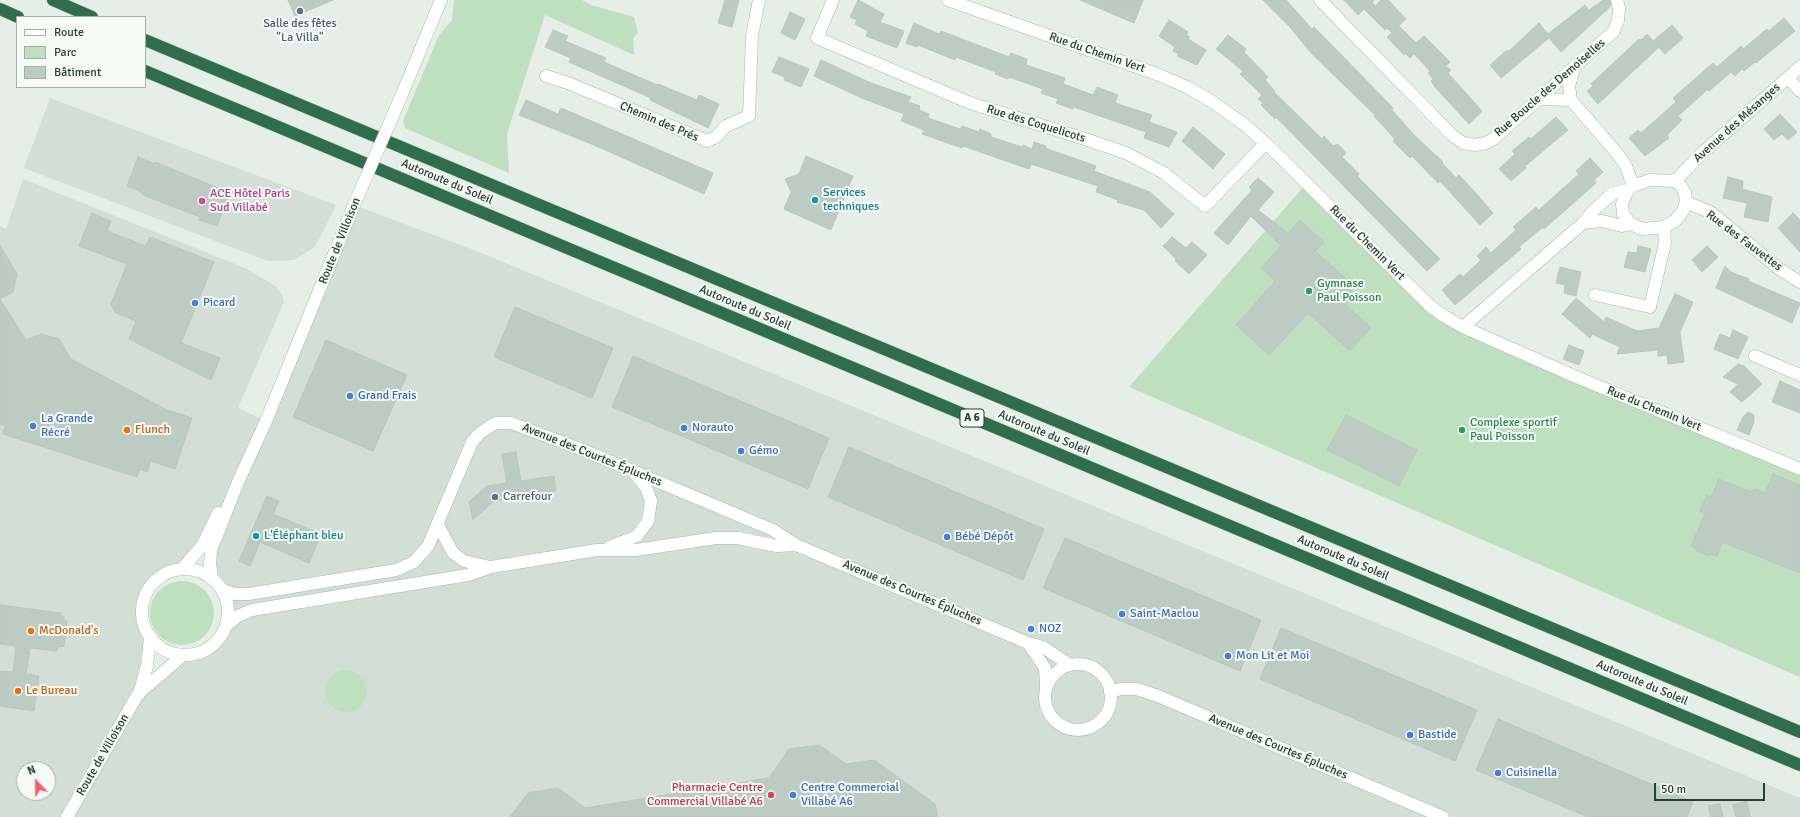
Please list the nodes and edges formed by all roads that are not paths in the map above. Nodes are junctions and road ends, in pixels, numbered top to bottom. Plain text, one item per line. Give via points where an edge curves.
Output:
1 (53, 0) edge
2 (441, 0) edge
3 (759, 0) edge
4 (833, 0) edge
5 (948, 0) edge
6 (1320, 0) edge
7 (1617, 0) edge
8 (0, 9) edge
9 (16, 16) edge
10 (90, 16) edge
11 (146, 40) edge
12 (1800, 67) edge
13 (1574, 69) junction
14 (146, 71) edge
15 (546, 76) dead end
16 (1788, 78) junction
17 (1800, 91) edge
18 (1539, 99) junction
19 (1571, 100) junction
20 (1266, 144) junction
21 (1675, 181) junction
22 (1630, 188) junction
23 (1686, 202) junction
24 (1584, 223) junction
25 (1630, 224) junction
26 (1664, 227) junction
27 (1800, 282) edge
28 (1595, 295) dead end
29 (1463, 327) junction
30 (1755, 356) dead end
31 (1800, 375) edge
32 (1800, 468) edge
33 (633, 471) junction
34 (238, 482) junction
35 (438, 525) junction
36 (796, 545) junction
37 (597, 550) junction
38 (491, 567) junction
39 (182, 569) junction
40 (212, 578) junction
41 (222, 590) junction
42 (226, 626) junction
43 (150, 638) junction
44 (1028, 643) junction
45 (182, 656) junction
46 (1070, 665) junction
47 (1046, 686) junction
48 (1110, 692) junction
49 (138, 694) junction
50 (1800, 732) edge
51 (1800, 765) edge
52 (67, 817) edge
53 (1443, 817) edge

1 - 10 highway
2 - 34 street, Route de Villoison, bridge via 266,421
3 - 15 street, Chemin des Prés via 752,36 749,116 726,126 716,137 707,141
4 - 20 street, Rue des Coquelicots via 817,38 970,103 1126,153 1164,173 1205,206
5 - 20 street, Rue du Chemin Vert via 1154,73 1211,100
6 - 18 street, Rue Boucle des Demoiselles via 1452,135 1463,143 1475,145 1491,140
7 - 13 street, Rue Boucle des Demoiselles via 1618,21 1614,32
8 - 9 highway
11 - 50 highway, Autoroute du Soleil / A 6
12 - 16 street, Avenue des Mésanges
13 - 18 street, Rue Boucle des Demoiselles
13 - 19 street via 1570,86
14 - 51 highway, Autoroute du Soleil / A 6
16 - 17 street
16 - 21 street, Avenue des Mésanges via 1702,153
18 - 19 street
19 - 22 street via 1626,166
20 - 29 street, Rue du Chemin Vert via 1430,306
21 - 22 street via 1650,180
21 - 23 street via 1685,193
22 - 24 street via 1613,193
22 - 25 street via 1622,204 1623,214
23 - 26 street via 1676,220
23 - 27 street, Rue des Fauvettes via 1712,213 1778,268
24 - 25 street via 1602,221 1622,226
24 - 29 street
25 - 26 street via 1642,229
26 - 28 street via 1665,243 1650,306
29 - 32 street, Rue du Chemin Vert via 1574,376
30 - 31 street
33 - 35 street, Avenue des Courtes Épluches via 520,425 496,424 480,433 472,442
33 - 36 street, Avenue des Courtes Épluches via 773,530
33 - 37 street via 646,487 651,501 648,521 637,536
34 - 39 street, Route de Villoison via 218,512 202,546
34 - 40 street, Route de Villoison via 211,550
35 - 38 street, Avenue des Courtes Épluches via 453,553 464,561
35 - 41 street, Avenue des Courtes Épluches via 422,555 414,562 396,570 249,594 235,594
36 - 37 street, Avenue des Courtes Épluches via 777,546 738,538 716,538 636,550
36 - 44 street, Avenue des Courtes Épluches
37 - 38 street, Avenue des Courtes Épluches
38 - 42 street, Avenue des Courtes Épluches via 468,575 252,610 238,616
39 - 40 street via 198,571
39 - 43 street via 165,574 156,580 144,596 143,624
40 - 41 street
41 - 42 street via 228,606
42 - 45 street via 217,642 210,648 202,653
43 - 45 street via 164,650
43 - 49 street, Route de Villoison via 147,666
44 - 46 street, Avenue des Courtes Épluches via 1043,647
44 - 47 street via 1045,668
45 - 49 street, Route de Villoison
46 - 47 street via 1056,673
46 - 48 street via 1081,664 1100,673 1107,682
47 - 48 street via 1045,702 1050,715 1059,724 1071,729 1084,729 1096,724 1105,716 1110,704
48 - 53 street, Avenue des Courtes Épluches via 1137,689 1158,696
49 - 52 street, Route de Villoison

